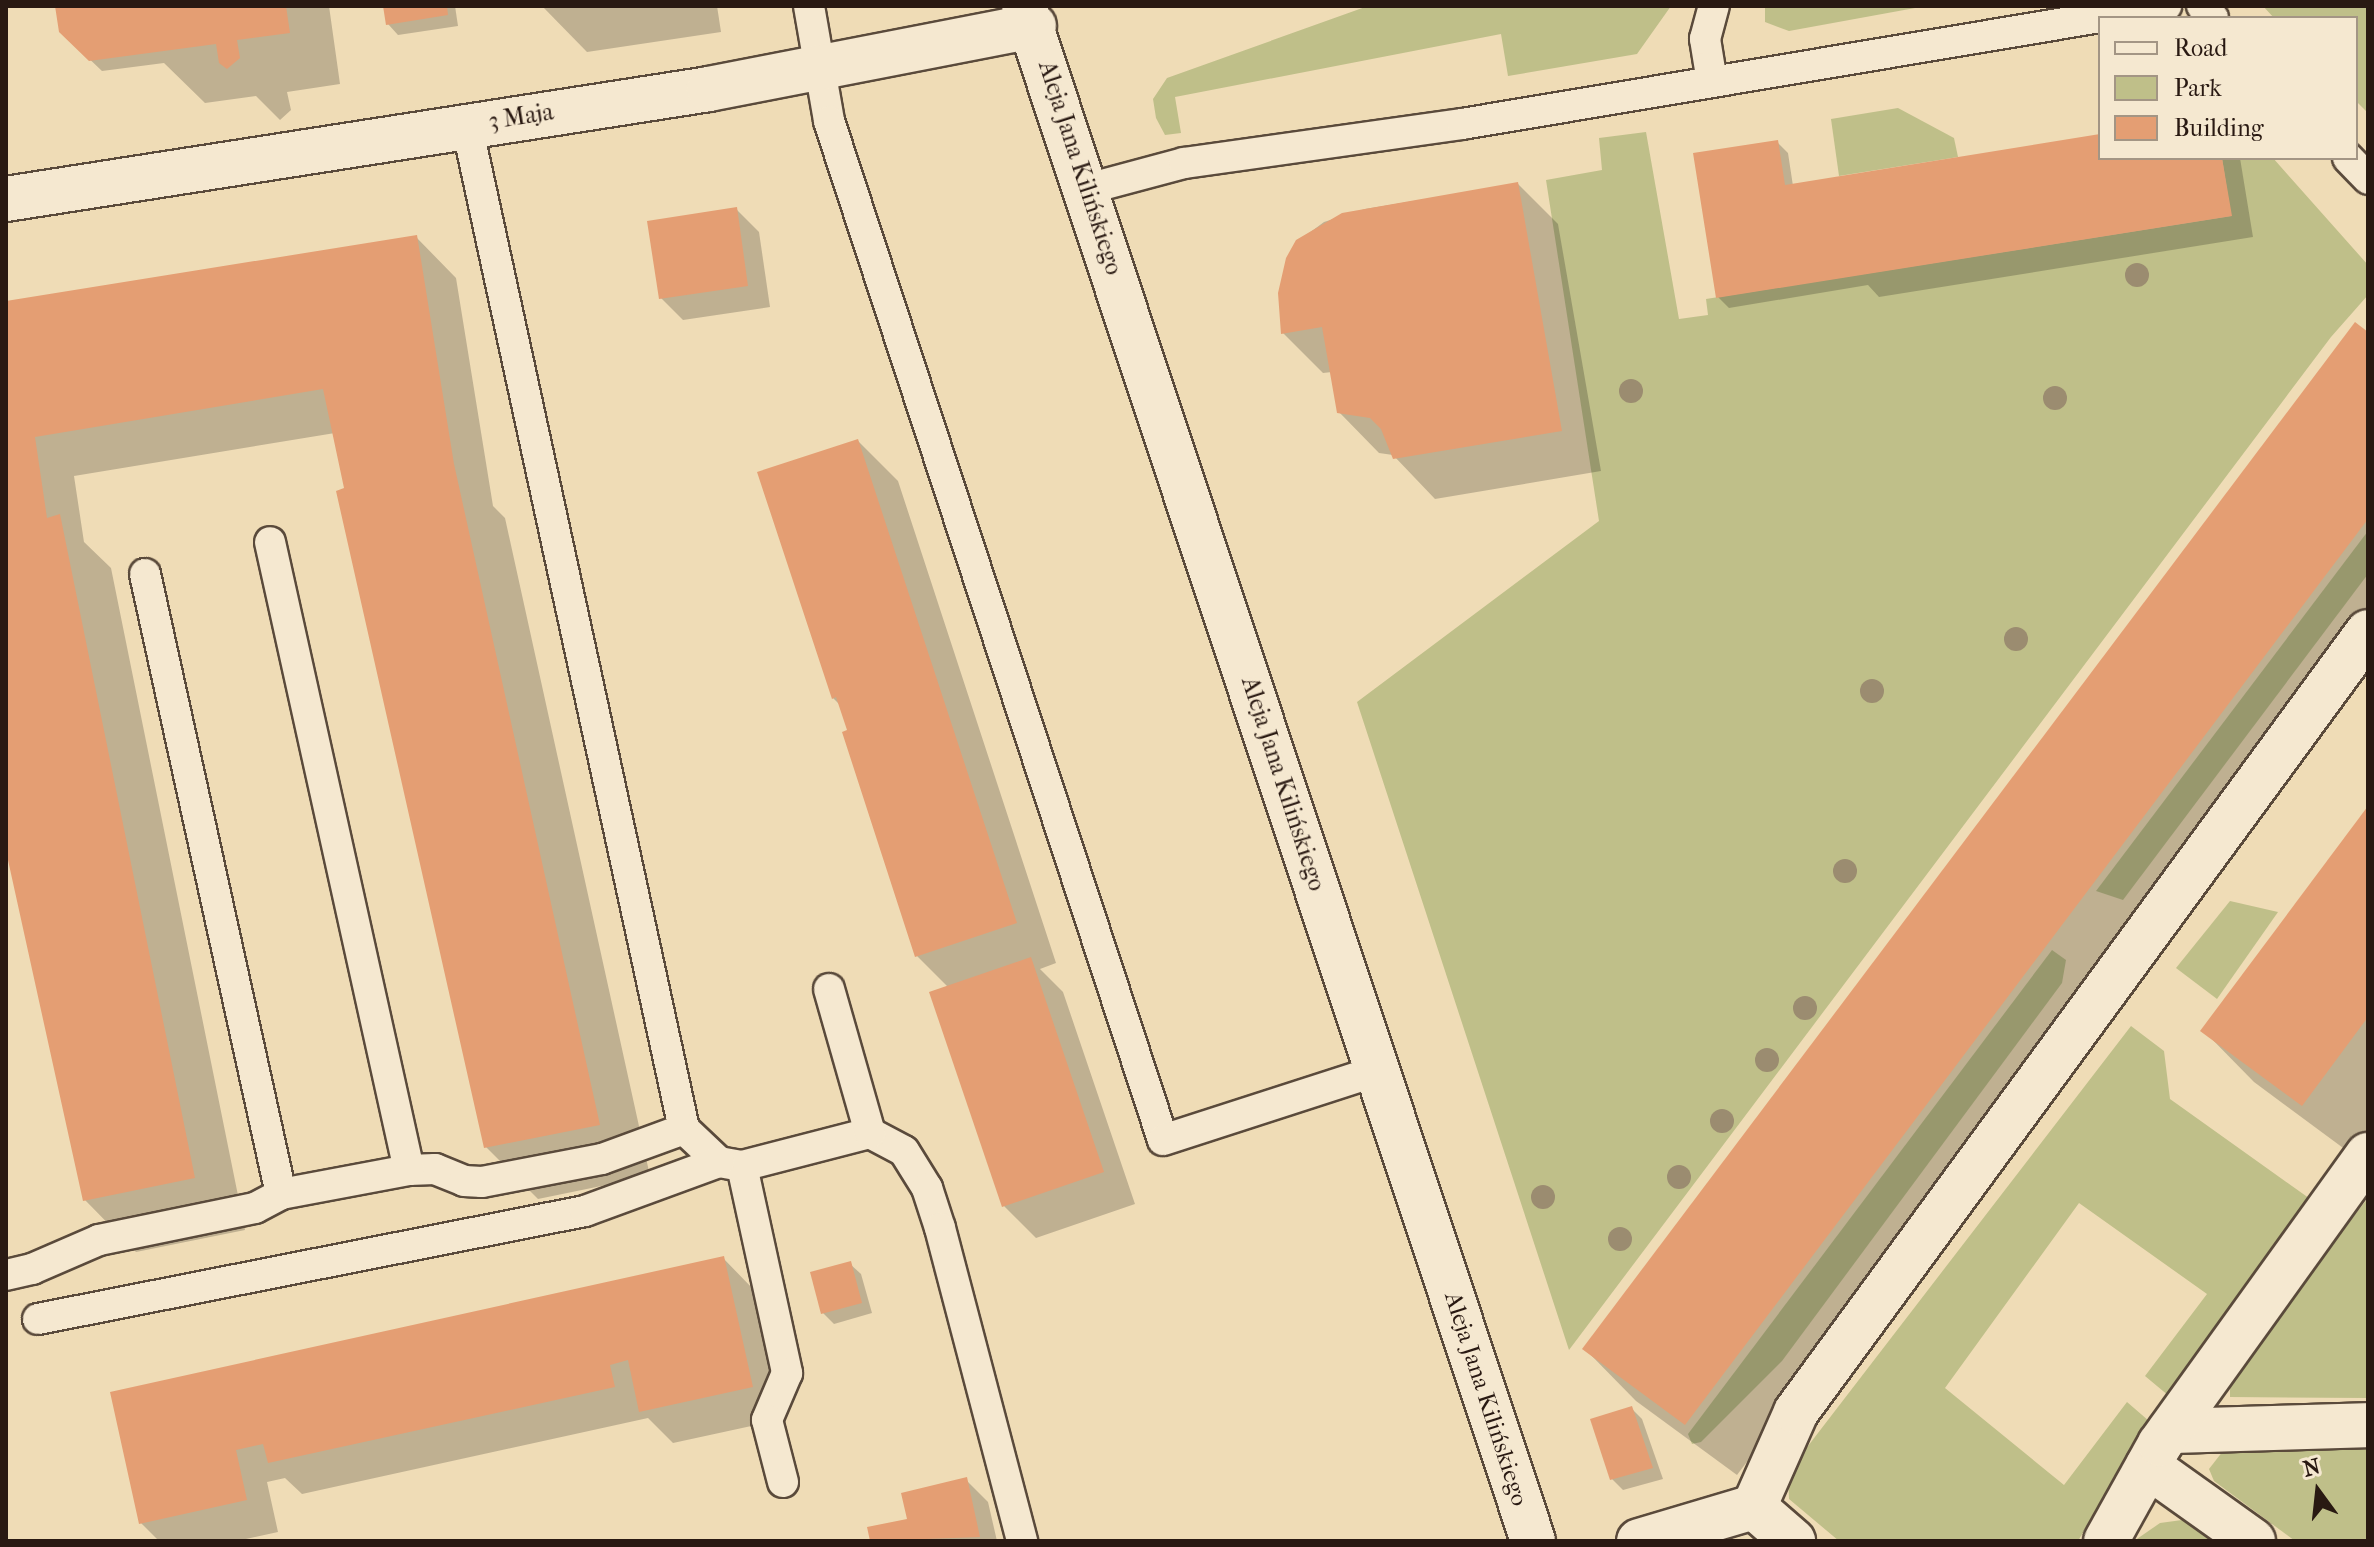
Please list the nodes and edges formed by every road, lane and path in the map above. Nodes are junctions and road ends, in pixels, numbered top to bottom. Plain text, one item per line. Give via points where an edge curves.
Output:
1 (809, 6) edge
2 (1714, 6) edge
3 (2166, 6) edge
4 (1032, 13) edge
5 (2054, 15) edge
6 (819, 66) junction
7 (1712, 82) junction
8 (467, 126) junction
9 (2350, 160) edge
10 (2368, 179) edge
11 (1087, 189) junction
12 (6, 199) edge
13 (270, 542) dead end
14 (145, 574) dead end
15 (2368, 632) edge
16 (829, 989) dead end
17 (1377, 1071) junction
18 (684, 1129) junction
19 (870, 1133) junction
20 (2368, 1155) edge
21 (730, 1164) junction
22 (409, 1170) junction
23 (281, 1194) junction
24 (6, 1275) edge
25 (38, 1319) dead end
26 (2368, 1425) edge
27 (2159, 1448) junction
28 (783, 1482) dead end
29 (1754, 1507) junction
30 (1022, 1541) edge
31 (1533, 1541) edge
32 (1639, 1541) edge
33 (1793, 1541) edge
34 (2106, 1541) edge
35 (2253, 1541) edge

1 - 6 lane
2 - 7 lane via 1705,39
3 - 5 lane
4 - 6 street, 3 Maja
4 - 11 street, Aleja Jana Kilińskiego
5 - 7 lane
6 - 8 street, 3 Maja via 709,89
6 - 17 lane via 834,137 1163,1140
7 - 11 lane via 1174,165
8 - 12 street, 3 Maja
8 - 18 lane
9 - 10 lane
11 - 17 street, Aleja Jana Kilińskiego
13 - 22 lane
14 - 23 lane
15 - 29 street via 1796,1412
16 - 19 lane
17 - 31 street, Aleja Jana Kilińskiego
18 - 21 lane
18 - 22 lane via 602,1159 482,1182 435,1169
19 - 21 lane
19 - 30 lane via 904,1151 927,1188
20 - 27 street
21 - 25 lane via 585,1211
21 - 28 lane via 787,1373 767,1420
22 - 23 lane
23 - 24 lane via 255,1208 99,1240
26 - 27 street
27 - 34 street
27 - 35 street
29 - 32 street
29 - 33 street

